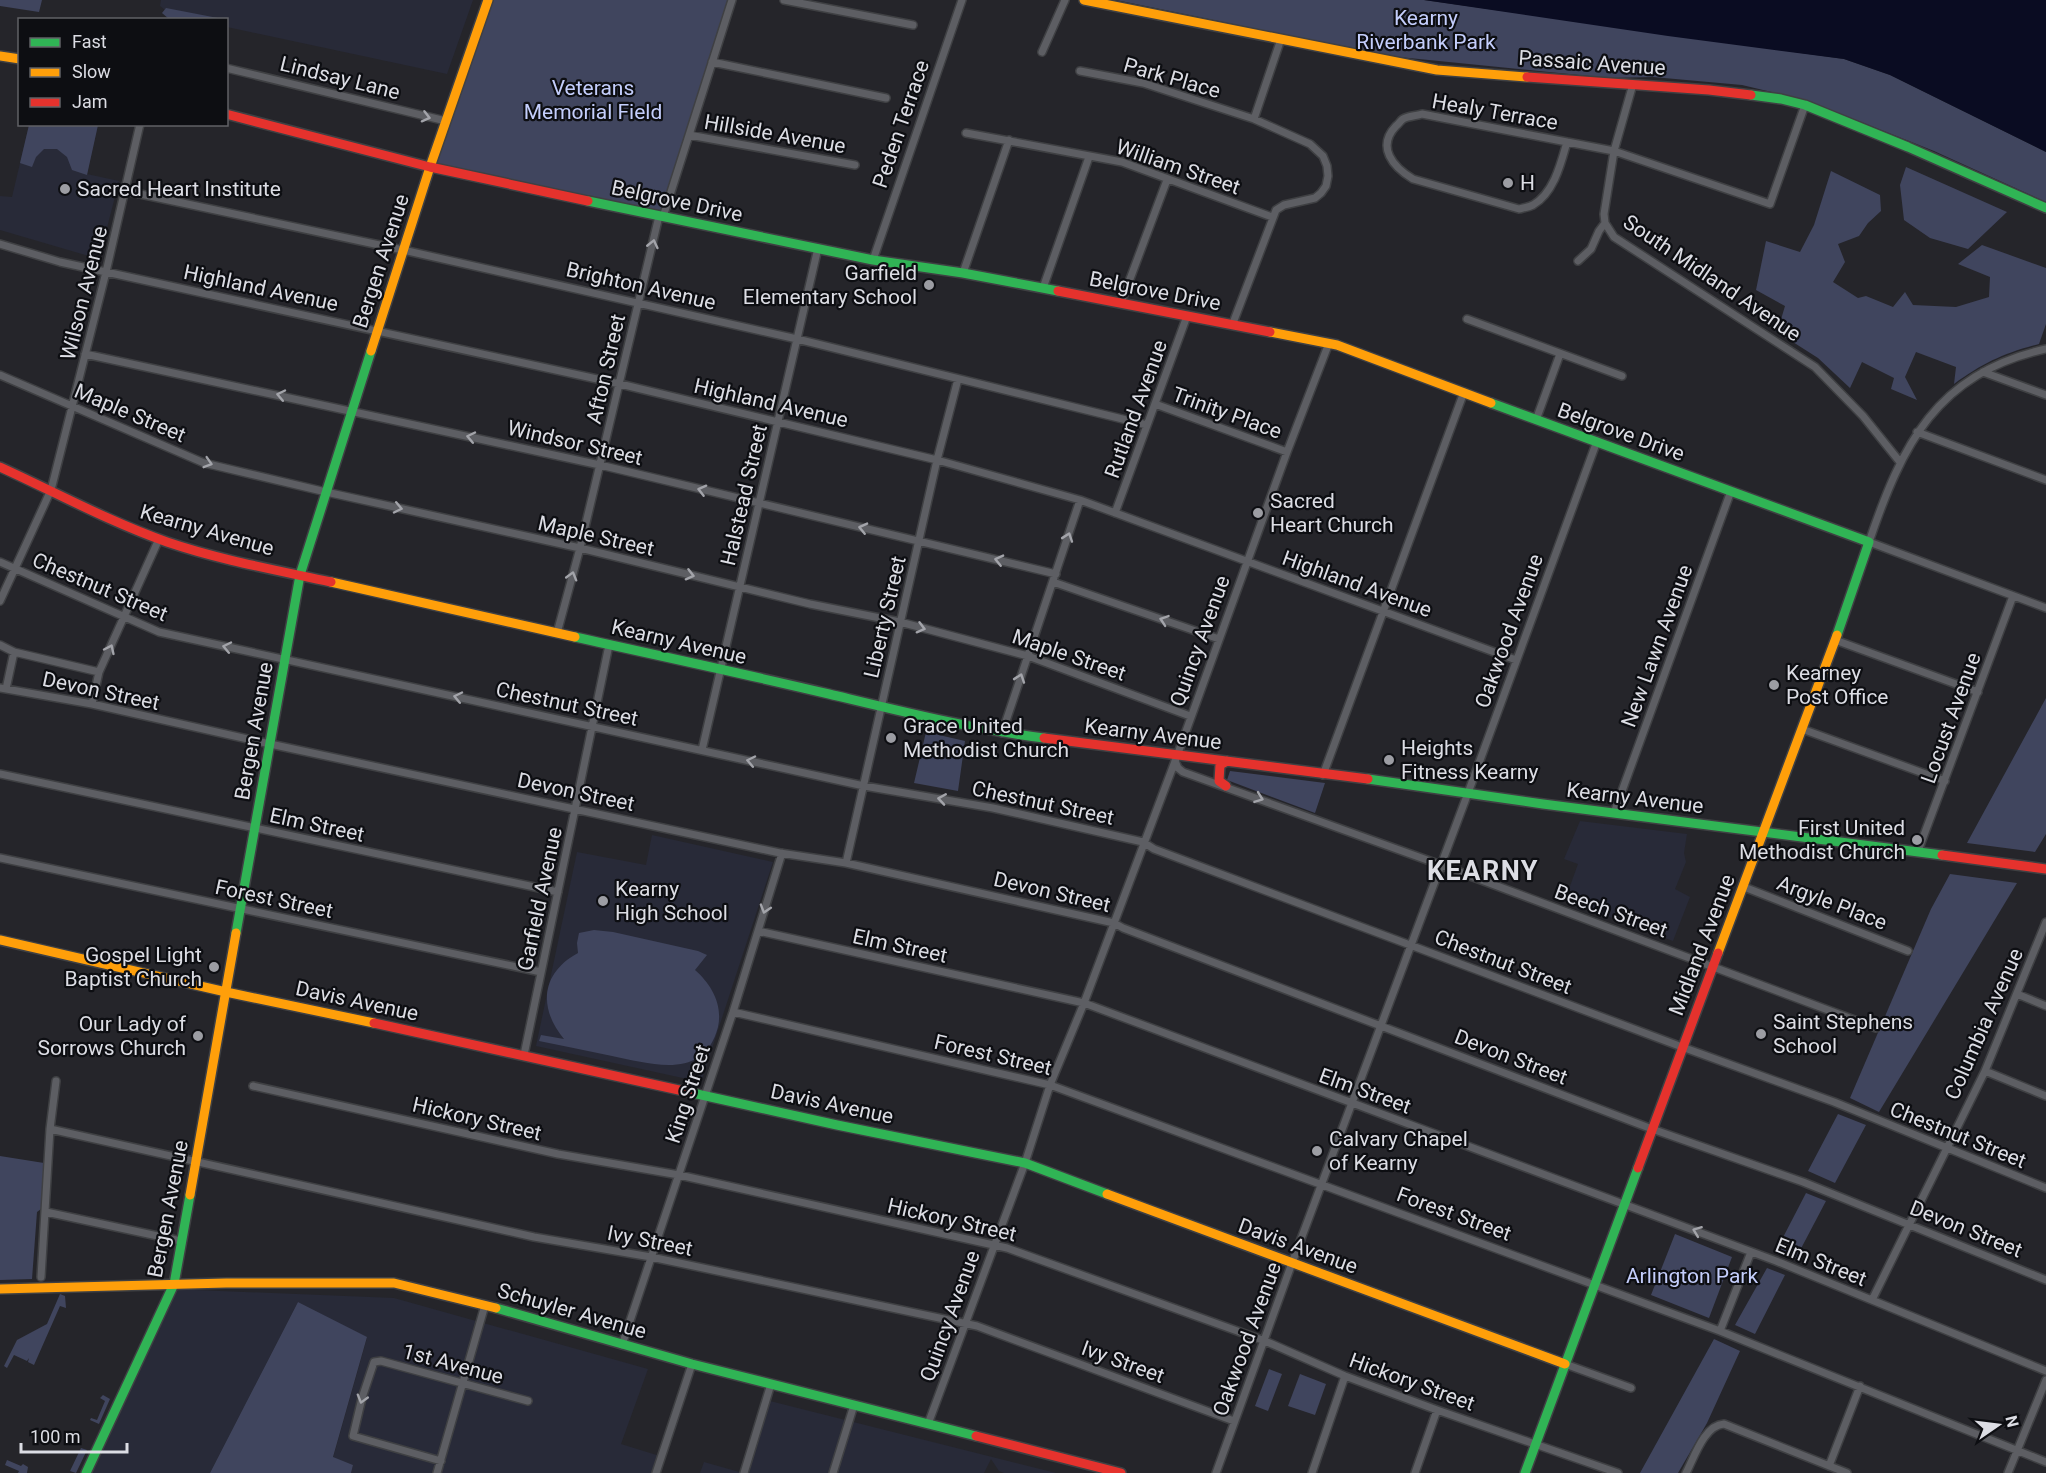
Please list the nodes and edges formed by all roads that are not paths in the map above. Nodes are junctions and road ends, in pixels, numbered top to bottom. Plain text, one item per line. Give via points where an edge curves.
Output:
1 (488, 0) edge
2 (732, 0) edge
3 (784, 0) edge
4 (962, 0) edge
5 (1065, 0) edge
6 (1084, 0) edge
7 (913, 25) dead end
8 (1281, 39) junction
9 (1042, 52) dead end
10 (0, 56) edge
11 (18, 59) edge
12 (712, 62) junction
13 (228, 68) edge
14 (1080, 71) dead end
15 (1633, 84) junction
16 (886, 98) dead end
17 (1805, 105) junction
18 (228, 115) edge
19 (1254, 119) junction
20 (446, 121) junction
21 (140, 126) edge
22 (966, 133) dead end
23 (689, 135) junction
24 (1009, 140) junction
25 (1567, 142) junction
26 (1614, 151) junction
27 (1089, 157) junction
28 (855, 165) dead end
29 (430, 167) junction
30 (1167, 180) junction
31 (126, 191) junction
32 (2046, 208) edge
33 (661, 217) junction
34 (1272, 217) junction
35 (1605, 223) junction
36 (0, 244) edge
37 (818, 248) junction
38 (403, 250) junction
39 (873, 260) junction
40 (1578, 261) dead end
41 (106, 272) junction
42 (963, 273) junction
43 (1043, 288) junction
44 (639, 302) junction
45 (1121, 303) junction
46 (1187, 316) junction
47 (1467, 319) dead end
48 (1233, 323) junction
49 (378, 330) junction
50 (797, 339) junction
51 (1329, 343) junction
52 (2046, 350) edge
53 (85, 354) junction
54 (1560, 354) junction
55 (1983, 372) junction
56 (0, 375) edge
57 (1622, 376) dead end
58 (958, 379) junction
59 (620, 384) junction
60 (1464, 392) junction
61 (2046, 395) edge
62 (1155, 404) junction
63 (73, 406) junction
64 (353, 410) junction
65 (1536, 420) junction
66 (779, 421) junction
67 (1147, 425) junction
68 (1917, 432) junction
69 (1597, 441) junction
70 (1287, 452) junction
71 (937, 460) junction
72 (1900, 462) junction
73 (600, 465) junction
74 (0, 467) edge
75 (2046, 480) edge
76 (51, 490) junction
77 (1731, 490) junction
78 (326, 492) junction
79 (1080, 500) junction
80 (759, 504) junction
81 (1115, 513) junction
82 (159, 539) junction
83 (920, 542) junction
84 (1869, 542) junction
85 (580, 548) junction
86 (1247, 561) junction
87 (0, 562) edge
88 (14, 568) junction
89 (300, 574) junction
90 (1054, 578) junction
91 (739, 587) junction
92 (2013, 596) junction
93 (0, 601) edge
94 (2046, 608) edge
95 (1382, 612) junction
96 (125, 618) junction
97 (900, 622) junction
98 (557, 633) junction
99 (1219, 639) junction
100 (1835, 640) junction
101 (0, 645) edge
102 (609, 645) junction
103 (14, 652) junction
104 (1028, 656) junction
105 (285, 660) junction
106 (1516, 660) junction
107 (720, 669) junction
108 (99, 672) junction
109 (3, 688) edge
110 (1978, 692) junction
111 (92, 704) junction
112 (881, 708) junction
113 (1190, 716) junction
114 (592, 727) junction
115 (1802, 729) junction
116 (1002, 734) junction
117 (270, 744) junction
118 (702, 750) junction
119 (1177, 756) junction
120 (1227, 761) junction
121 (0, 774) edge
122 (1323, 775) junction
123 (1946, 781) junction
124 (864, 786) junction
125 (1226, 786) junction
126 (1468, 793) junction
127 (576, 809) junction
128 (1614, 813) junction
129 (255, 829) junction
130 (1763, 832) junction
131 (1143, 842) junction
132 (1918, 851) junction
133 (782, 853) junction
134 (0, 858) edge
135 (846, 863) junction
136 (1441, 865) junction
137 (2046, 869) edge
138 (1744, 887) junction
139 (558, 892) junction
140 (240, 909) junction
141 (1114, 922) junction
142 (2046, 922) edge
143 (758, 931) junction
144 (0, 940) edge
145 (1411, 945) junction
146 (1908, 951) dead end
147 (1713, 967) junction
148 (541, 972) junction
149 (226, 992) junction
150 (2017, 994) junction
151 (1084, 1003) junction
152 (2046, 1006) edge
153 (733, 1012) junction
154 (1380, 1025) junction
155 (1876, 1028) dead end
156 (1682, 1047) junction
157 (524, 1055) junction
158 (1985, 1071) junction
159 (56, 1081) dead end
160 (1050, 1085) junction
161 (253, 1086) dead end
162 (705, 1095) junction
163 (2046, 1096) edge
164 (1353, 1103) junction
165 (50, 1129) junction
166 (1652, 1129) junction
167 (1947, 1147) junction
168 (195, 1162) junction
169 (1025, 1163) junction
170 (679, 1175) junction
171 (1323, 1184) junction
172 (2046, 1188) edge
173 (1625, 1204) junction
174 (46, 1212) junction
175 (1909, 1224) junction
176 (181, 1241) junction
177 (994, 1245) junction
178 (1751, 1252) junction
179 (651, 1257) junction
180 (1292, 1263) junction
181 (41, 1277) dead end
182 (2046, 1280) edge
183 (174, 1284) junction
184 (1595, 1284) junction
185 (0, 1289) edge
186 (1872, 1300) junction
187 (485, 1305) junction
188 (965, 1324) junction
189 (1720, 1330) junction
190 (1265, 1341) junction
191 (622, 1345) junction
192 (692, 1364) junction
193 (1565, 1364) junction
194 (2046, 1371) edge
195 (1345, 1376) junction
196 (2046, 1380) edge
197 (462, 1384) junction
198 (771, 1384) junction
199 (1860, 1386) junction
200 (1631, 1388) dead end
201 (528, 1401) dead end
202 (854, 1405) junction
203 (1437, 1410) junction
204 (1234, 1421) junction
205 (928, 1424) junction
206 (1536, 1443) junction
207 (2017, 1450) junction
208 (441, 1461) junction
209 (2046, 1462) edge
210 (1829, 1466) junction
211 (1109, 1472) edge
212 (86, 1473) edge
213 (437, 1473) edge
214 (656, 1473) edge
215 (744, 1473) edge
216 (833, 1473) edge
217 (1121, 1473) edge
218 (1216, 1473) edge
219 (1312, 1473) edge
220 (1416, 1473) edge
221 (1526, 1473) edge
222 (1618, 1473) edge
223 (1686, 1473) edge
224 (1847, 1473) edge
225 (2008, 1473) edge

1 - 20 street, Bergen Avenue
2 - 12 street, Afton Street
3 - 7 street
4 - 39 street, Peden Terrace
5 - 9 street
6 - 8 street, Passaic Avenue
8 - 15 street, Passaic Avenue via 1437,70
8 - 19 street
10 - 11 street
12 - 16 street
12 - 23 street, Afton Street
13 -> 20 street, Lindsay Lane
14 - 19 street, Park Place via 1143,83
15 - 17 street, Passaic Avenue via 1755,95
15 - 26 street, South Midland Avenue
17 - 26 street, Healy Terrace via 1770,204
17 - 32 street, Passaic Avenue
18 - 29 street, Belgrove Drive
19 - 34 street, Park Place via 1310,144 1327,166 1328,176 1321,193 1284,205
20 - 29 street, Bergen Avenue
21 - 31 street, Wilson Avenue
22 - 24 street, William Street
23 - 28 street, Hillside Avenue
23 - 33 street, Afton Street
24 - 27 street, William Street
24 - 42 street
25 - 25 street, Healy Terrace via 1422,114 1403,119 1386,143 1400,171 1413,179 1519,209 1532,206 1548,192
25 - 26 street, Healy Terrace
26 - 35 street, South Midland Avenue
27 - 30 street, William Street via 1122,162
27 - 43 street
29 - 33 street, Belgrove Drive
29 - 38 street, Bergen Avenue
30 - 34 street, William Street
30 - 45 street
31 - 38 street, Brighton Avenue
31 - 41 street, Wilson Avenue
33 - 37 street, Belgrove Drive
44 -> 33 street, Afton Street
34 - 48 street
35 - 40 street via 1591,249
35 - 72 street, South Midland Avenue via 1614,237 1815,367 1863,416
36 - 41 street, Highland Avenue
37 - 39 street, Belgrove Drive
37 - 50 street, Halstead Street
38 - 44 street, Brighton Avenue
38 - 49 street, Bergen Avenue
39 - 42 street, Belgrove Drive
41 - 49 street, Highland Avenue
41 - 53 street, Wilson Avenue
42 - 43 street, Belgrove Drive
43 - 45 street, Belgrove Drive
44 - 50 street, Brighton Avenue
44 - 59 street, Afton Street
45 - 46 street, Belgrove Drive
46 - 48 street, Belgrove Drive
46 - 62 street, Rutland Avenue
47 - 54 street
48 - 51 street, Belgrove Drive
49 - 59 street, Highland Avenue
49 - 64 street, Bergen Avenue
50 - 58 street, Brighton Avenue
50 - 66 street, Halstead Street
51 - 60 street, Belgrove Drive
51 - 70 street, Quincy Avenue
52 - 55 street, Midland Avenue via 2008,360
53 - 63 street, Wilson Avenue
64 -> 53 street, Windsor Street
54 - 57 street
54 - 65 street
55 - 61 street
55 - 68 street, Midland Avenue via 1951,393
56 - 63 street, Maple Street
58 - 67 street, Brighton Avenue
58 - 71 street, Liberty Street
59 - 66 street, Highland Avenue
59 - 73 street, Afton Street
60 - 65 street, Belgrove Drive
60 - 95 street
62 - 67 street, Rutland Avenue
62 - 70 street, Trinity Place
63 - 76 street, Wilson Avenue
63 -> 78 street, Maple Street via 204,463
73 -> 64 street, Windsor Street
64 - 78 street, Bergen Avenue
65 - 69 street, Belgrove Drive
66 - 71 street, Highland Avenue
66 - 80 street, Halstead Street
67 - 81 street, Rutland Avenue
68 - 72 street, Midland Avenue
68 - 75 street
69 - 77 street, Belgrove Drive
69 - 106 street, Oakwood Avenue
70 - 86 street, Quincy Avenue
71 - 79 street, Highland Avenue
71 - 83 street, Liberty Street
72 - 84 street, Midland Avenue
80 -> 73 street, Windsor Street
73 - 85 street, Afton Street
74 - 76 street, Kearny Avenue
76 - 82 street, Kearny Avenue
76 - 88 street, Wilson Avenue
77 - 84 street, Belgrove Drive
77 - 128 street, New Lawn Avenue
78 -> 85 street, Maple Street
78 - 89 street, Bergen Avenue
79 - 81 street, Highland Avenue
90 -> 79 street
83 -> 80 street, Windsor Street
80 - 91 street, Halstead Street
81 - 86 street, Highland Avenue
82 - 89 street, Kearny Avenue
82 - 96 street
90 -> 83 street, Windsor Street
83 - 97 street, Liberty Street
84 - 92 street, Belgrove Drive
84 - 100 street, Midland Avenue
85 -> 91 street, Maple Street
98 -> 85 street, Afton Street
86 - 95 street, Highland Avenue
86 - 99 street, Quincy Avenue
87 - 88 street, Chestnut Street
88 - 93 street, Wilson Avenue
88 - 96 street, Chestnut Street
89 - 98 street, Kearny Avenue
89 - 105 street, Bergen Avenue
99 -> 90 street, Windsor Street
90 - 104 street
91 - 97 street, Maple Street
91 - 107 street, Halstead Street
92 - 94 street, Belgrove Drive
92 - 110 street, Locust Avenue
95 - 106 street, Highland Avenue
95 - 122 street
105 -> 96 street, Chestnut Street via 159,632
108 -> 96 street
97 -> 104 street, Maple Street
97 - 112 street, Liberty Street
98 - 102 street, Kearny Avenue
99 - 113 street, Quincy Avenue
100 - 110 street
100 - 115 street, Midland Avenue
101 - 103 street, Devon Street
102 - 107 street, Kearny Avenue
102 - 114 street, Garfield Avenue
103 - 108 street, Devon Street
103 - 109 street, Devon Street
104 - 113 street, Maple Street
116 -> 104 street
114 -> 105 street, Chestnut Street
105 - 117 street, Bergen Avenue
106 - 126 street, Oakwood Avenue
107 - 112 street, Kearny Avenue
107 - 118 street, Halstead Street
108 - 111 street
109 - 111 street, Devon Street
110 - 123 street, Locust Avenue
111 - 117 street, Devon Street
112 - 116 street, Kearny Avenue
112 - 124 street, Liberty Street
113 - 119 street, Quincy Avenue
114 - 118 street, Chestnut Street
114 - 127 street, Garfield Avenue
115 - 123 street
115 - 130 street, Midland Avenue
116 - 119 street, Kearny Avenue
117 - 127 street, Devon Street
117 - 129 street, Bergen Avenue
124 -> 118 street, Chestnut Street
119 - 120 street, Kearny Avenue
119 - 125 street, Beech Street via 1174,762 1183,772
119 - 131 street, Quincy Avenue
120 - 122 street, Kearny Avenue
120 - 125 street via 1220,765 1218,773 1219,781
121 - 129 street, Elm Street
122 - 126 street, Kearny Avenue
123 - 132 street, Locust Avenue
131 -> 124 street, Chestnut Street via 993,808
124 - 135 street, Liberty Street
125 -> 136 street, Beech Street
126 - 128 street, Kearny Avenue
126 - 136 street, Oakwood Avenue
127 - 133 street, Devon Street
127 - 139 street, Garfield Avenue
128 - 130 street, Kearny Avenue
129 - 139 street, Elm Street
129 - 140 street, Bergen Avenue
130 - 132 street, Kearny Avenue
130 - 138 street, Midland Avenue
131 - 141 street, Quincy Avenue
131 - 145 street, Chestnut Street
132 - 137 street, Kearny Avenue
133 - 135 street, Devon Street
133 -> 143 street, King Street
134 - 140 street, Forest Street
135 - 141 street, Devon Street
136 - 145 street, Oakwood Avenue
136 - 147 street, Beech Street
138 - 146 street, Argyle Place
138 - 147 street, Midland Avenue
139 - 148 street, Garfield Avenue
140 - 148 street, Forest Street
140 - 149 street, Bergen Avenue
141 - 151 street, Quincy Avenue
141 - 154 street, Devon Street
142 - 150 street, Columbia Avenue
143 - 151 street, Elm Street
143 - 153 street, King Street
144 - 149 street, Davis Avenue
145 - 154 street, Oakwood Avenue
145 - 156 street, Chestnut Street
147 - 155 street, Beech Street
147 - 156 street, Midland Avenue
148 - 157 street, Garfield Avenue
149 - 157 street, Davis Avenue
149 - 168 street, Bergen Avenue
150 - 152 street
150 - 158 street, Columbia Avenue
151 - 160 street, Quincy Avenue
151 - 164 street, Elm Street
153 - 160 street, Forest Street
153 - 162 street, King Street
154 - 164 street, Oakwood Avenue
154 - 166 street, Devon Street
156 - 166 street, Midland Avenue
156 - 167 street, Chestnut Street
157 - 162 street, Davis Avenue
158 - 163 street
158 - 167 street, Columbia Avenue
159 - 165 street
160 - 169 street, Quincy Avenue
160 - 171 street, Forest Street
161 - 170 street, Hickory Street via 558,1154
162 - 169 street, Davis Avenue
162 - 170 street, King Street
164 - 171 street, Oakwood Avenue
164 - 173 street, Elm Street
165 - 168 street, Ivy Street
165 - 174 street
166 - 173 street, Midland Avenue
166 - 175 street, Devon Street
167 - 172 street, Chestnut Street
167 - 175 street, Columbia Avenue
168 - 176 street, Bergen Avenue
168 - 179 street, Ivy Street via 534,1237
169 - 177 street, Quincy Avenue
169 - 180 street, Davis Avenue
170 - 177 street, Hickory Street
170 - 179 street, King Street
171 - 180 street, Oakwood Avenue
171 - 184 street, Forest Street
178 -> 173 street, Elm Street
173 - 184 street, Midland Avenue
174 - 176 street
174 - 181 street
175 - 182 street, Devon Street
175 - 186 street, Columbia Avenue
176 - 183 street, Bergen Avenue
177 - 188 street, Quincy Avenue
177 - 190 street, Hickory Street
178 - 186 street, Elm Street
178 - 189 street
179 - 188 street, Ivy Street
179 - 191 street, King Street
180 - 190 street, Oakwood Avenue
180 - 193 street, Davis Avenue
183 - 185 street, Schuyler Avenue
183 - 187 street, Schuyler Avenue via 380,1281
183 - 212 street, Bergen Avenue
184 - 189 street, Forest Street
184 - 193 street, Midland Avenue
186 - 194 street, Elm Street
187 - 191 street, Schuyler Avenue
187 - 197 street
188 - 204 street, Ivy Street
188 - 205 street, Quincy Avenue
189 - 199 street, Forest Street
190 - 195 street, Hickory Street
190 - 204 street, Oakwood Avenue
191 - 192 street, Schuyler Avenue
192 - 198 street, Schuyler Avenue
192 - 214 street
193 - 200 street, Davis Avenue
193 - 206 street, Midland Avenue
195 - 203 street, Hickory Street
195 - 219 street
196 - 207 street
197 - 201 street, 1st Avenue
197 - 208 street
197 -> 208 street, 1st Avenue via 381,1361 374,1362 362,1398 353,1436
198 - 202 street, Schuyler Avenue
198 - 215 street
199 - 207 street, Forest Street
199 - 210 street
202 - 205 street, Schuyler Avenue
202 - 216 street
203 - 206 street, Hickory Street
203 - 220 street
204 - 218 street, Oakwood Avenue
205 - 211 street, Schuyler Avenue
206 - 221 street, Midland Avenue
206 - 222 street, Hickory Street
207 - 209 street, Forest Street
207 - 225 street
208 - 213 street
210 - 223 street via 1719,1424 1708,1431
210 - 224 street
211 - 217 street, Schuyler Avenue

